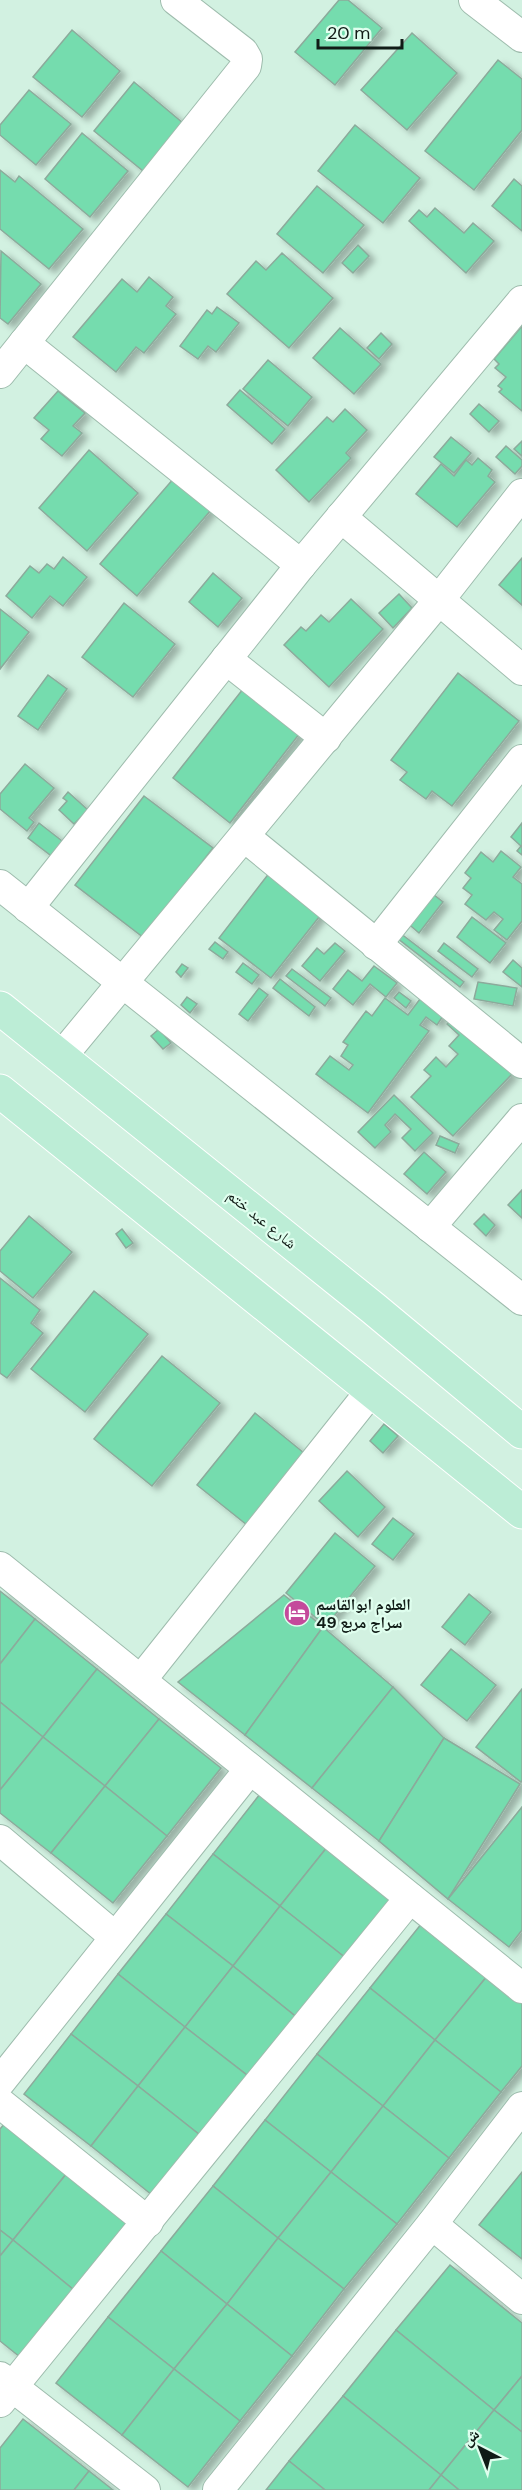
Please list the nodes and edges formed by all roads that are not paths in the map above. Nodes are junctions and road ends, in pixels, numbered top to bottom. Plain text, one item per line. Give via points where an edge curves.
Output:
1 (176, 0) edge
2 (474, 0) edge
3 (522, 37) edge
4 (522, 301) edge
5 (24, 343) junction
6 (0, 374) edge
7 (522, 494) edge
8 (341, 516) junction
9 (301, 565) junction
10 (440, 600) junction
11 (226, 659) junction
12 (522, 670) edge
13 (326, 738) junction
14 (522, 760) edge
15 (245, 837) junction
16 (0, 885) edge
17 (28, 908) junction
18 (376, 945) junction
19 (123, 983) junction
20 (0, 1008) edge
21 (61, 1057) junction
22 (522, 1063) edge
23 (0, 1091) edge
24 (522, 1119) edge
25 (430, 1227) junction
26 (522, 1300) edge
27 (371, 1391) junction
28 (522, 1432) edge
29 (522, 1512) edge
30 (0, 1567) edge
31 (141, 1680) junction
32 (250, 1769) junction
33 (0, 1840) edge
34 (410, 1898) junction
35 (115, 1937) junction
36 (522, 1988) edge
37 (0, 2082) edge
38 (0, 2103) edge
39 (522, 2107) edge
40 (148, 2222) junction
41 (432, 2224) junction
42 (522, 2299) edge
43 (4, 2389) edge
44 (145, 2490) edge
45 (218, 2490) edge

1 - 5 street via 243,52 246,66
2 - 3 street
4 - 8 street
5 - 6 street
5 - 9 street
7 - 10 street
8 - 9 street
8 - 10 street
9 - 11 street
10 - 12 street
10 - 13 street
11 - 13 street
11 - 17 street
13 - 15 street
14 - 18 street
15 - 18 street
15 - 19 street
16 - 17 street
17 - 19 street
18 - 22 street
19 - 21 street
19 - 25 street
20 - 21 main road, شارع عبد ختم
21 - 28 main road, شارع عبد ختم
23 - 27 main road
24 - 25 street
25 - 26 street
27 - 29 main road
27 - 31 street
30 - 31 street
31 - 32 street
32 - 34 street
32 - 35 street
33 - 35 street
34 - 36 street
34 - 40 street
35 - 37 street
38 - 40 street
39 - 41 street
40 - 43 street
41 - 42 street
41 - 45 street
43 - 44 street

